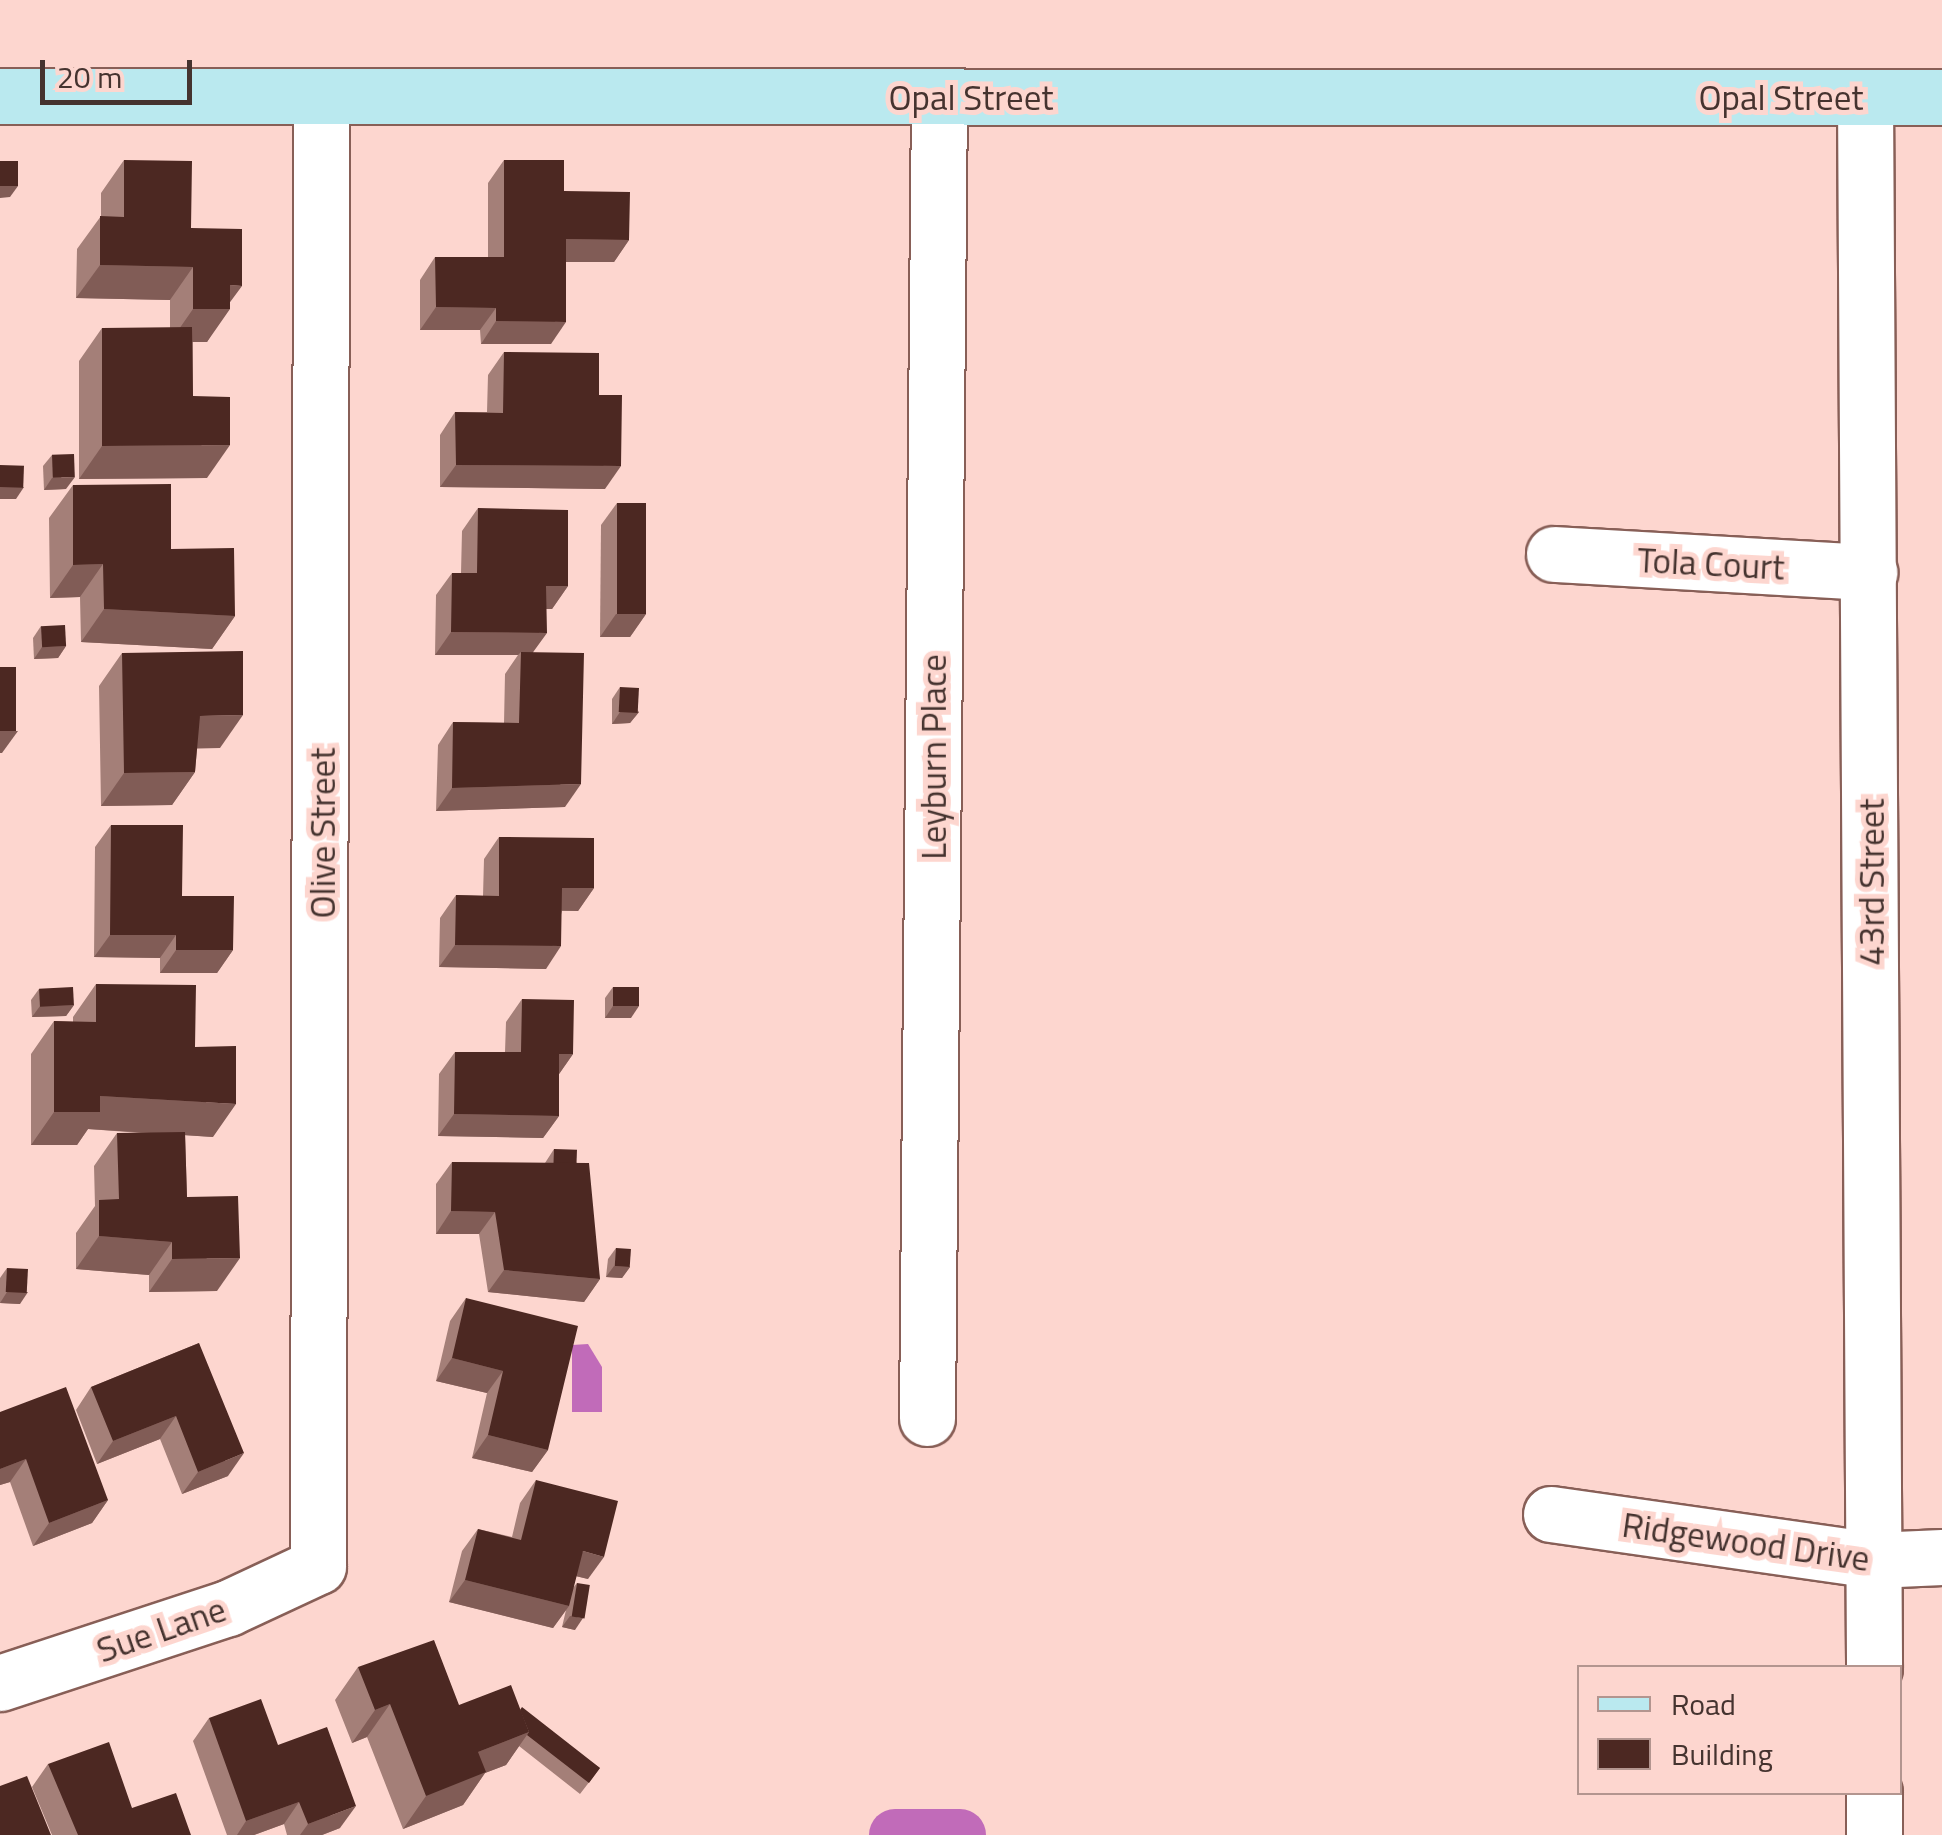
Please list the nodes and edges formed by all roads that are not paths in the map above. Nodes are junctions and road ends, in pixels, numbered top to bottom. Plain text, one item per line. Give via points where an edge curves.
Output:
1 (0, 96) edge
2 (939, 97) junction
3 (1942, 97) edge
4 (1865, 98) junction
5 (322, 100) junction
6 (1554, 554) dead end
7 (1869, 572) junction
8 (928, 1418) dead end
9 (1551, 1514) dead end
10 (1942, 1557) edge
11 (1874, 1560) junction
12 (318, 1566) joint
13 (1874, 1665) edge
14 (0, 1683) edge
15 (1874, 1795) edge
16 (1874, 1835) edge

1 - 5 street, Opal Street
2 - 4 street, Opal Street
2 - 5 street, Opal Street
2 - 8 street, Leyburn Place
3 - 4 street, Opal Street
4 - 7 street, 43rd Street
5 - 12 street, Olive Street
6 - 7 street, Tola Court
7 - 11 street, 43rd Street
9 - 11 street, Ridgewood Drive
10 - 11 street, Ridgewood Drive
11 - 13 street, 43rd Street
12 - 14 street, Sue Lane via 228,1608
15 - 16 street

